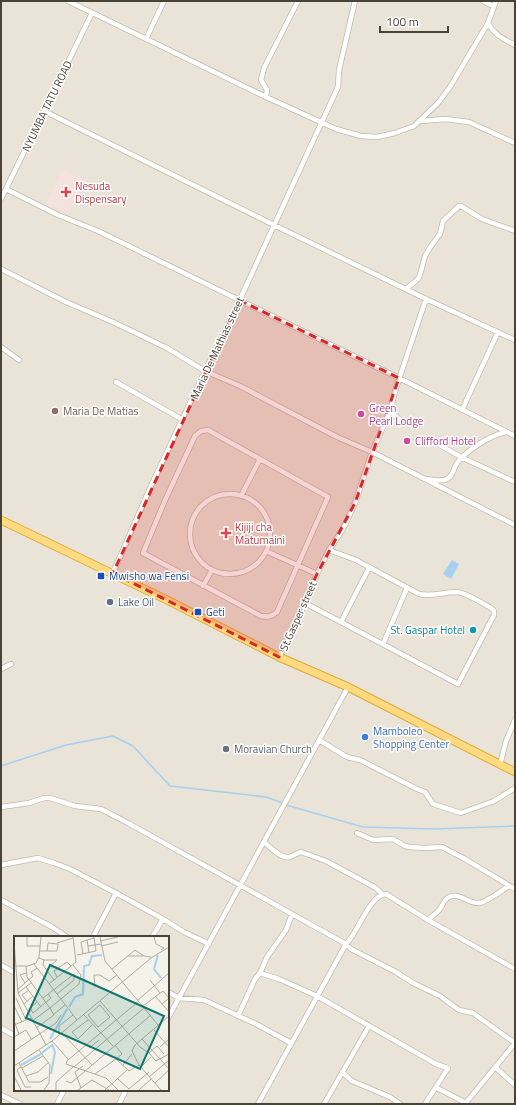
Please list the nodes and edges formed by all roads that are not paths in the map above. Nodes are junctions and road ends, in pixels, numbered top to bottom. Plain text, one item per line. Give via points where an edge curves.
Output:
1 (68, 1) edge
2 (164, 1) edge
3 (298, 1) edge
4 (355, 1) edge
5 (484, 1) edge
6 (494, 3) edge
7 (92, 13) junction
8 (488, 23) junction
9 (146, 39) junction
10 (515, 45) edge
11 (266, 97) junction
12 (44, 111) junction
13 (421, 120) junction
14 (321, 122) junction
15 (515, 143) edge
16 (6, 189) junction
17 (1, 199) edge
18 (274, 225) junction
19 (515, 232) edge
20 (1, 269) edge
21 (406, 289) junction
22 (426, 299) junction
23 (239, 300) junction
24 (498, 332) junction
25 (515, 340) edge
26 (1, 347) edge
27 (19, 360) dead end
28 (205, 371) junction
29 (399, 378) junction
30 (116, 382) dead end
31 (462, 410) junction
32 (390, 411) junction
33 (183, 420) junction
34 (400, 420) dead end
35 (506, 432) junction
36 (514, 435) edge
37 (429, 439) dead end
38 (372, 452) junction
39 (461, 457) junction
40 (260, 459) junction
41 (423, 479) junction
42 (515, 482) edge
43 (241, 496) junction
44 (1, 520) edge
45 (515, 525) edge
46 (329, 550) junction
47 (266, 551) junction
48 (298, 564) junction
49 (369, 568) junction
50 (212, 570) junction
51 (113, 574) junction
52 (317, 574) junction
53 (203, 586) junction
54 (407, 588) junction
55 (305, 603) junction
56 (341, 622) junction
57 (384, 644) junction
58 (279, 657) junction
59 (11, 664) dead end
60 (1, 669) edge
61 (348, 687) junction
62 (515, 720) edge
63 (320, 740) junction
64 (500, 765) junction
65 (515, 772) edge
66 (515, 788) edge
67 (1, 807) edge
68 (357, 833) dead end
69 (264, 842) junction
70 (1, 865) edge
71 (241, 886) junction
72 (509, 886) junction
73 (515, 889) edge
74 (116, 893) junction
75 (382, 894) junction
76 (1, 900) edge
77 (292, 914) junction
78 (162, 919) junction
79 (428, 920) junction
80 (65, 936) edge
81 (94, 936) edge
82 (153, 936) edge
83 (209, 944) junction
84 (346, 944) junction
85 (1, 965) edge
86 (515, 969) edge
87 (14, 972) edge
88 (260, 973) junction
89 (169, 993) edge
90 (317, 996) junction
91 (179, 998) junction
92 (169, 1016) edge
93 (238, 1016) junction
94 (369, 1026) junction
95 (1, 1028) edge
96 (14, 1035) edge
97 (291, 1043) junction
98 (515, 1043) edge
99 (495, 1067) junction
100 (342, 1072) junction
101 (515, 1085) edge
102 (437, 1088) junction
103 (64, 1091) edge
104 (126, 1091) edge
105 (1, 1094) edge
106 (20, 1104) edge
107 (57, 1104) edge
108 (119, 1104) edge
109 (258, 1104) edge
110 (324, 1104) edge
111 (400, 1104) edge
112 (426, 1104) edge
113 (465, 1104) edge

1 - 7 street
2 - 9 street
3 - 11 street via 264,68 261,80 267,90
4 - 14 street, Maria De Mathias street via 339,70 338,87
5 - 6 street
6 - 8 street
7 - 9 street
7 - 12 street, NYUMBA TATU ROAD
8 - 10 street via 496,34
8 - 13 street via 450,87
9 - 11 street
11 - 14 street
12 - 16 street, NYUMBA TATU ROAD
12 - 18 street
13 - 14 street via 408,129 377,137 361,136
13 - 15 street via 469,122
14 - 18 street, Maria De Mathias street
16 - 17 street, NYUMBA TATU ROAD
16 - 23 street via 58,215 93,228
18 - 21 street
18 - 23 street, Maria De Mathias street
19 - 21 street via 458,206 443,221 440,234 426,256 418,279
20 - 28 street via 167,348
21 - 22 street
22 - 24 street
22 - 29 street, St.Gasper street
23 - 28 street, Maria De Mathias street
23 - 29 street
24 - 25 street
24 - 31 street
26 - 27 street
28 - 33 street, Maria De Mathias street
28 - 38 street
29 - 31 street
29 - 32 street, St.Gasper street
30 - 33 street
31 - 35 street
32 - 34 street
32 - 38 street, St.Gasper street
33 - 51 street, Maria De Mathias street
35 - 36 street
35 - 39 street via 476,446
37 - 39 street
38 - 41 street
38 - 46 street, St.Gasper street via 355,503 343,529
39 - 41 street via 448,478 441,481
39 - 42 street
40 - 43 street
40 - 48 street via 328,497
40 - 53 street via 208,430 201,431 195,436 166,498 143,553
41 - 45 street
43 - 47 street via 254,502 269,524 270,538
43 - 50 street via 225,495 210,499 201,506 191,524 191,546 203,564
44 - 51 highway
46 - 49 street
46 - 52 street, St.Gasper street
47 - 48 street
47 - 50 street via 255,566 239,574 230,575
48 - 52 street
48 - 53 street via 273,616 261,616
49 - 54 street
49 - 56 street
50 - 53 street
51 - 58 highway
52 - 55 street, St.Gasper street
54 - 57 street
54 - 57 street via 423,595 460,592 491,608 494,615 458,684
55 - 56 street
55 - 58 street, St.Gasper street
56 - 57 street
58 - 61 highway
59 - 60 street
61 - 63 street
61 - 64 highway
62 - 64 street
63 - 66 street via 347,757 360,760 425,792 433,804 461,813 494,801
63 - 69 street
64 - 65 highway
67 - 71 street via 44,798 101,809
68 - 72 street via 374,840 393,839 410,847 442,847
69 - 71 street
69 - 75 street via 286,857 300,852 315,856 374,886
70 - 74 street via 38,858 70,869
71 - 77 street
71 - 83 street
72 - 73 street
72 - 79 street via 479,903 450,896
74 - 78 street
74 - 81 street
75 - 79 street via 389,895
75 - 84 street via 374,901
76 - 80 street
77 - 84 street
77 - 88 street via 286,930 267,957
78 - 82 street
78 - 83 street
79 - 86 street
83 - 91 street
84 - 90 street
84 - 98 street via 412,983 440,996 459,1010 473,1013
85 - 87 street
88 - 90 street
88 - 93 street
89 - 91 street
90 - 94 street
90 - 97 street
91 - 92 street
91 - 93 street via 204,1000
93 - 97 street
94 - 100 street
94 - 102 street via 436,1064 448,1068
95 - 96 street
97 - 109 street
98 - 99 street
99 - 101 street
99 - 113 street
100 - 110 street
100 - 111 street via 352,1081
102 - 112 street
102 - 113 street
103 - 107 street
104 - 108 street
105 - 106 street

